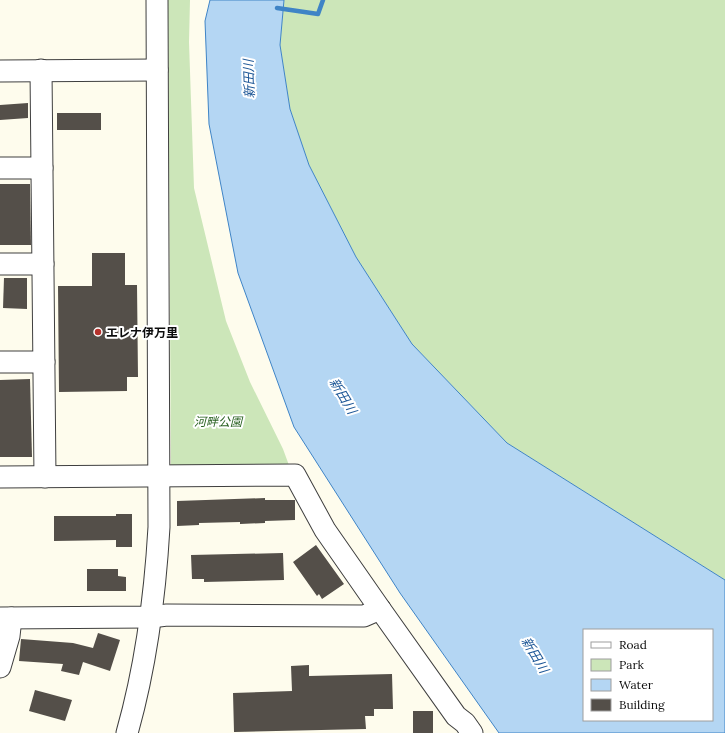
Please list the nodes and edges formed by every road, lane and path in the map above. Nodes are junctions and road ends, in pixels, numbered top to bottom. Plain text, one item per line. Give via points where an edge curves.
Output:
1 (157, 0) edge
2 (41, 70) junction
3 (157, 70) junction
4 (0, 71) edge
5 (0, 168) edge
6 (42, 168) junction
7 (0, 264) edge
8 (43, 264) junction
9 (0, 362) edge
10 (44, 362) junction
11 (158, 476) junction
12 (0, 477) edge
13 (45, 477) junction
14 (380, 609) junction
15 (151, 617) junction
16 (5, 618) edge
17 (0, 667) edge
18 (454, 724) edge
19 (127, 733) edge
20 (472, 733) edge

1 - 3 street
2 - 3 street
2 - 4 street
2 - 6 street
3 - 11 street
5 - 6 street
6 - 8 street
7 - 8 street
8 - 10 street
9 - 10 street
10 - 13 street
11 - 13 street
11 - 14 street via 295,475 326,530
11 - 15 street via 159,527
12 - 13 street
14 - 15 street via 364,616
14 - 18 street
15 - 16 street
15 - 19 street via 143,668
16 - 17 street via 9,636
18 - 20 street via 465,723

